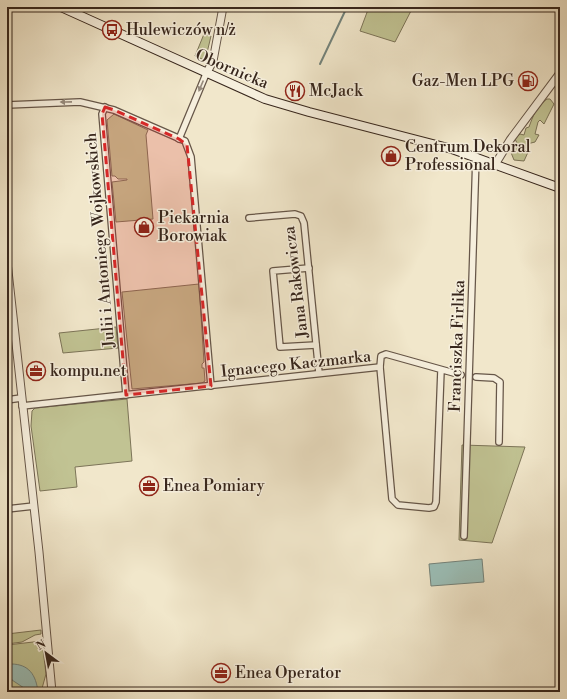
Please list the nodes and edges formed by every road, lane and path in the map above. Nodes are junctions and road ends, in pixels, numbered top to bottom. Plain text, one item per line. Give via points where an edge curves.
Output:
1 (61, 7) edge
2 (223, 7) edge
3 (560, 73) edge
4 (206, 74) junction
5 (7, 105) edge
6 (104, 107) junction
7 (182, 140) junction
8 (476, 156) junction
9 (496, 163) junction
10 (560, 188) edge
11 (249, 218) dead end
12 (7, 262) edge
13 (309, 268) junction
14 (316, 345) junction
15 (380, 367) junction
16 (441, 370) junction
17 (318, 373) junction
18 (461, 375) dead end
19 (476, 377) dead end
20 (211, 386) junction
21 (126, 395) junction
22 (21, 398) junction
23 (7, 400) edge
24 (22, 406) junction
25 (499, 442) dead end
26 (34, 506) junction
27 (7, 509) edge
28 (464, 536) dead end
29 (52, 692) edge

1 - 4 main road, Obornicka
2 - 4 street via 213,61
3 - 9 street
4 -> 7 street
4 - 8 main road, Obornicka via 287,106
6 -> 5 street via 80,102
6 - 7 street
6 - 21 street, Julii i Antoniego Wojkowskich via 102,114
7 - 20 street via 190,157
8 - 9 main road, Obornicka
8 - 28 street, Franciszka Firlika
9 - 10 main road, Obornicka
11 - 13 street, Jana Rakowicza via 295,214 301,216
12 - 22 street
13 - 14 street, Jana Rakowicza
13 - 14 street via 273,270 280,347
14 - 17 street, Jana Rakowicza
15 - 16 street, Franciszka Firlika via 382,356 386,354
15 - 16 street, Ignacego Kaczmarka via 392,499 398,505 429,508 434,507 436,502
15 - 17 street, Ignacego Kaczmarka
16 - 18 street, Franciszka Firlika
17 - 20 street, Ignacego Kaczmarka
19 - 25 street, Franciszka Firlika via 494,378 500,382
20 - 21 street, Ignacego Kaczmarka
21 - 24 street, Ignacego Kaczmarka
22 - 23 street
22 - 24 street
24 - 26 street
26 - 27 street
26 - 29 street

